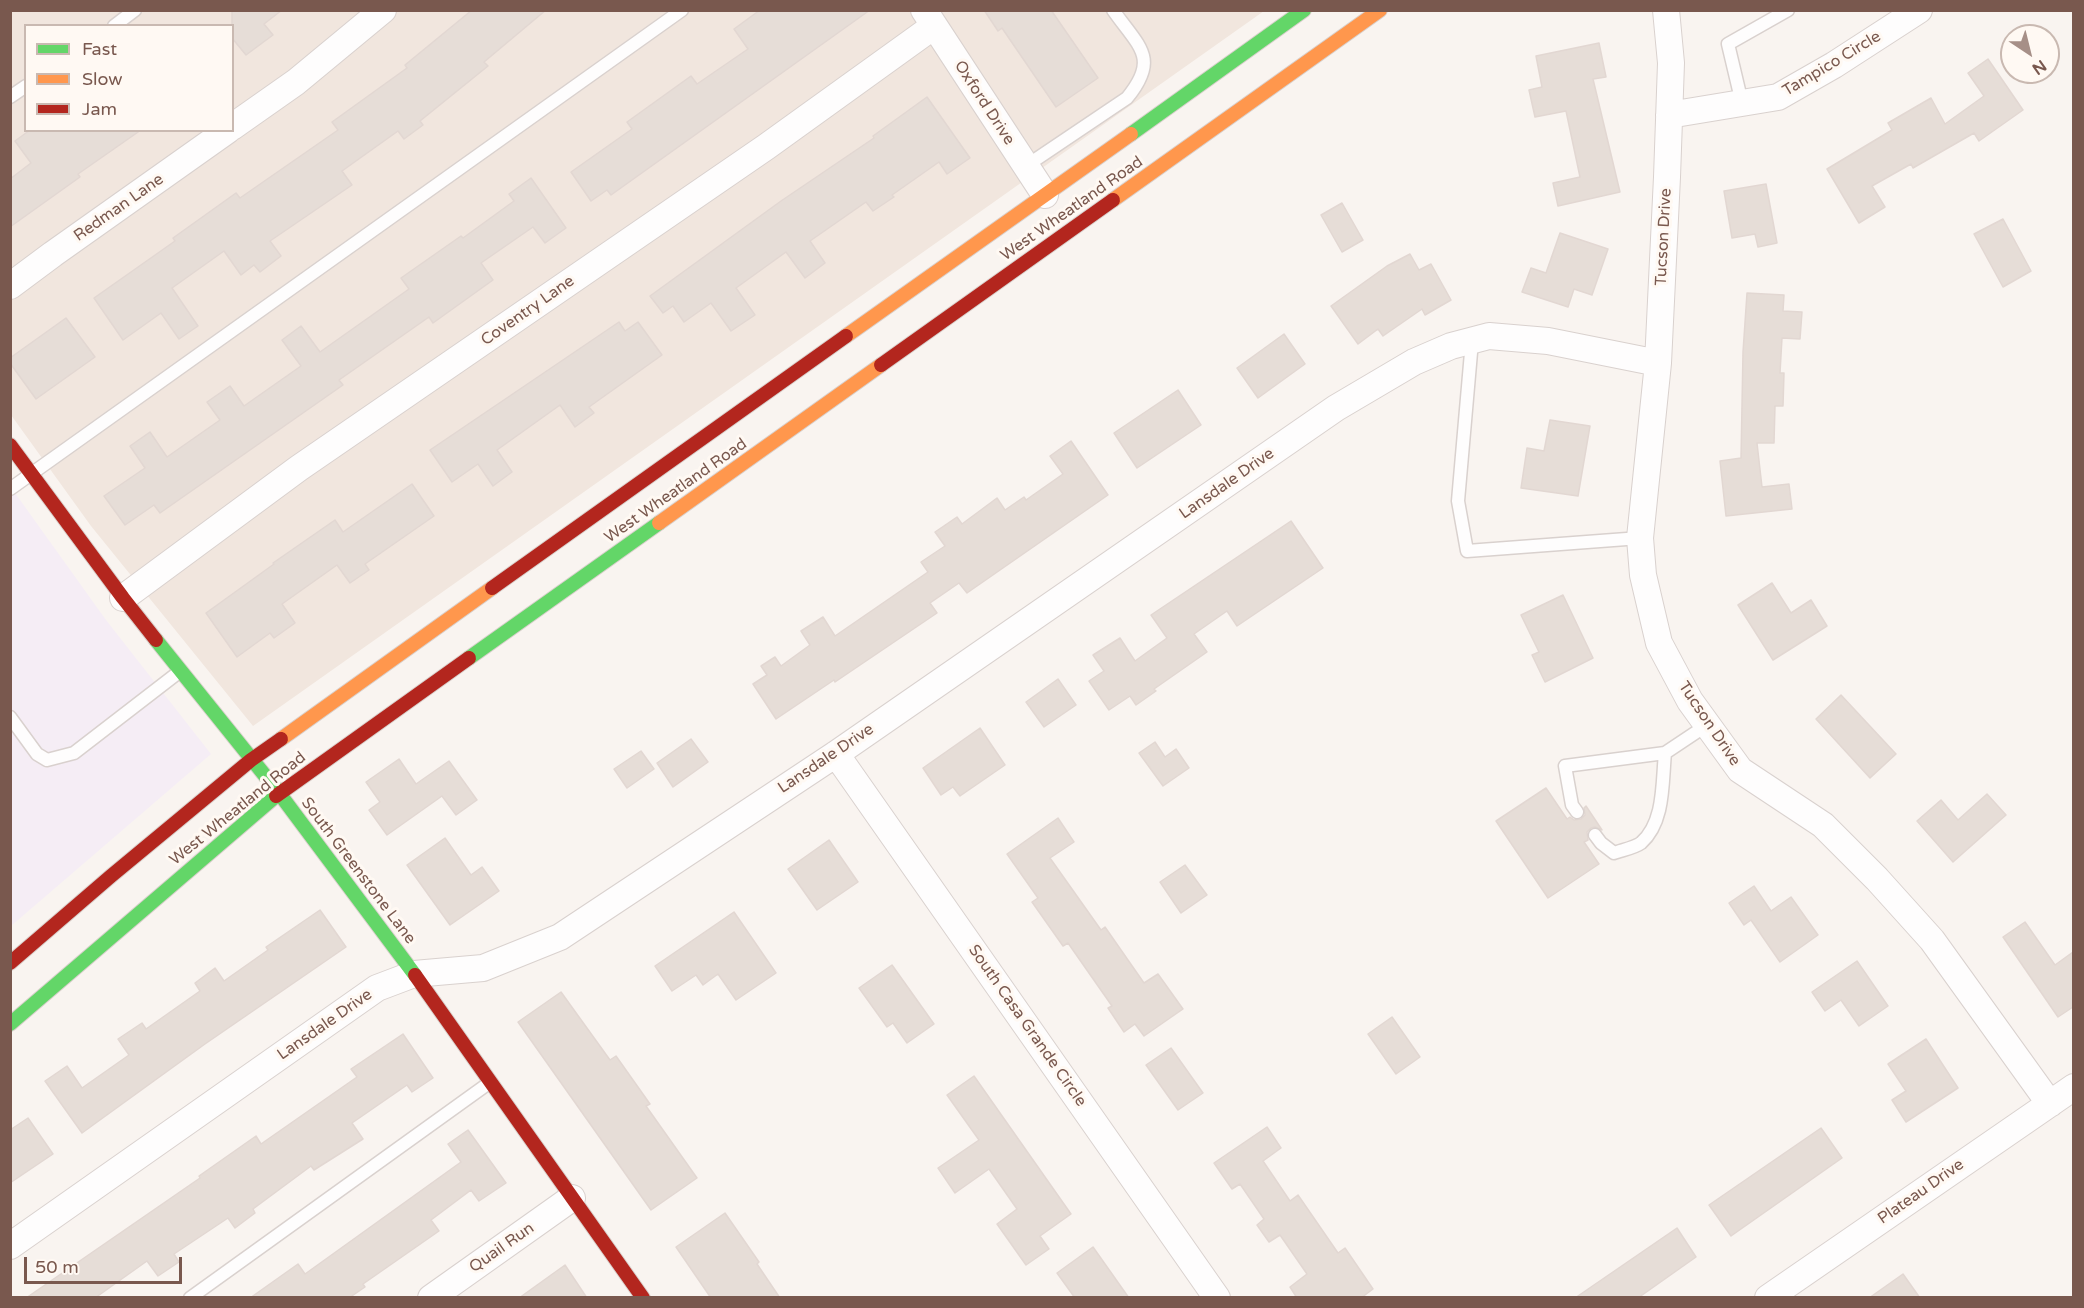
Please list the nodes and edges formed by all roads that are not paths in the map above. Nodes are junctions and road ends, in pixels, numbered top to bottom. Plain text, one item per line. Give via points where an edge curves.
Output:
1 (135, 10) edge
2 (382, 10) edge
3 (682, 10) edge
4 (1113, 10) edge
5 (1304, 10) edge
6 (1380, 10) edge
7 (1666, 10) edge
8 (1788, 10) edge
9 (1918, 11) edge
10 (929, 18) edge
11 (117, 24) edge
12 (24, 87) edge
13 (10, 97) edge
14 (1742, 103) junction
15 (1669, 115) junction
16 (234, 126) edge
17 (225, 132) edge
18 (1026, 166) junction
19 (1045, 195) junction
20 (10, 286) edge
21 (1472, 341) junction
22 (1658, 363) junction
23 (10, 446) edge
24 (31, 474) junction
25 (10, 489) edge
26 (1640, 538) junction
27 (123, 598) junction
28 (180, 670) junction
29 (10, 717) edge
30 (1707, 724) junction
31 (1665, 753) junction
32 (836, 754) junction
33 (251, 760) junction
34 (279, 793) junction
35 (1578, 812) dead end
36 (1594, 835) dead end
37 (10, 963) edge
38 (414, 974) junction
39 (10, 1024) edge
40 (490, 1082) junction
41 (2073, 1087) edge
42 (2050, 1104) junction
43 (572, 1198) junction
44 (10, 1246) edge
45 (190, 1298) edge
46 (431, 1298) edge
47 (643, 1298) edge
48 (1218, 1298) edge
49 (1768, 1298) edge

1 - 11 lane
2 - 16 street via 296,81
3 - 24 lane
4 - 18 lane via 1142,51 1145,63 1138,85 1127,98
5 - 19 main road, West Wheatland Road
6 - 34 main road, West Wheatland Road
7 - 15 street, Tucson Drive via 1671,63
8 - 14 lane via 1728,44
9 - 14 street, Tampico Circle via 1778,97
10 - 18 street, Oxford Drive
10 - 27 street, Coventry Lane via 766,147 299,468
12 - 13 lane
14 - 15 street, Tampico Circle
15 - 22 street, Tucson Drive
17 - 20 street, Redman Lane
18 - 19 street, Oxford Drive
19 - 33 main road, West Wheatland Road
21 - 22 street, Lansdale Drive via 1489,336 1548,341
21 - 26 lane via 1458,501 1467,551
21 - 32 street, Lansdale Drive via 1414,362 1336,408
22 - 26 street, Tucson Drive
23 - 24 main road, South Greenstone Lane
24 - 25 lane
24 - 27 main road, South Greenstone Lane
26 - 30 street, Tucson Drive via 1643,575 1659,643
27 - 28 main road, South Greenstone Lane
28 - 29 lane via 74,753 47,760 37,754
28 - 33 main road, South Greenstone Lane
30 - 31 lane
30 - 42 street, Tucson Drive via 1740,770 1823,825 1877,879 1932,940
31 - 35 lane via 1565,766 1572,805
31 - 36 lane via 1655,827 1640,844 1614,853
32 - 38 street, Lansdale Drive via 560,937 483,968
32 - 48 street, South Casa Grande Circle
33 - 34 main road, South Greenstone Lane
33 - 37 main road, West Wheatland Road via 115,880
34 - 38 main road, South Greenstone Lane
34 - 39 main road, West Wheatland Road via 138,906
38 - 40 main road, South Greenstone Lane
38 - 44 street, Lansdale Drive via 377,988
40 - 43 main road, South Greenstone Lane
40 - 45 lane
41 - 42 street, Plateau Drive
42 - 49 street, Plateau Drive
43 - 46 street, Quail Run
43 - 47 main road, South Greenstone Lane

